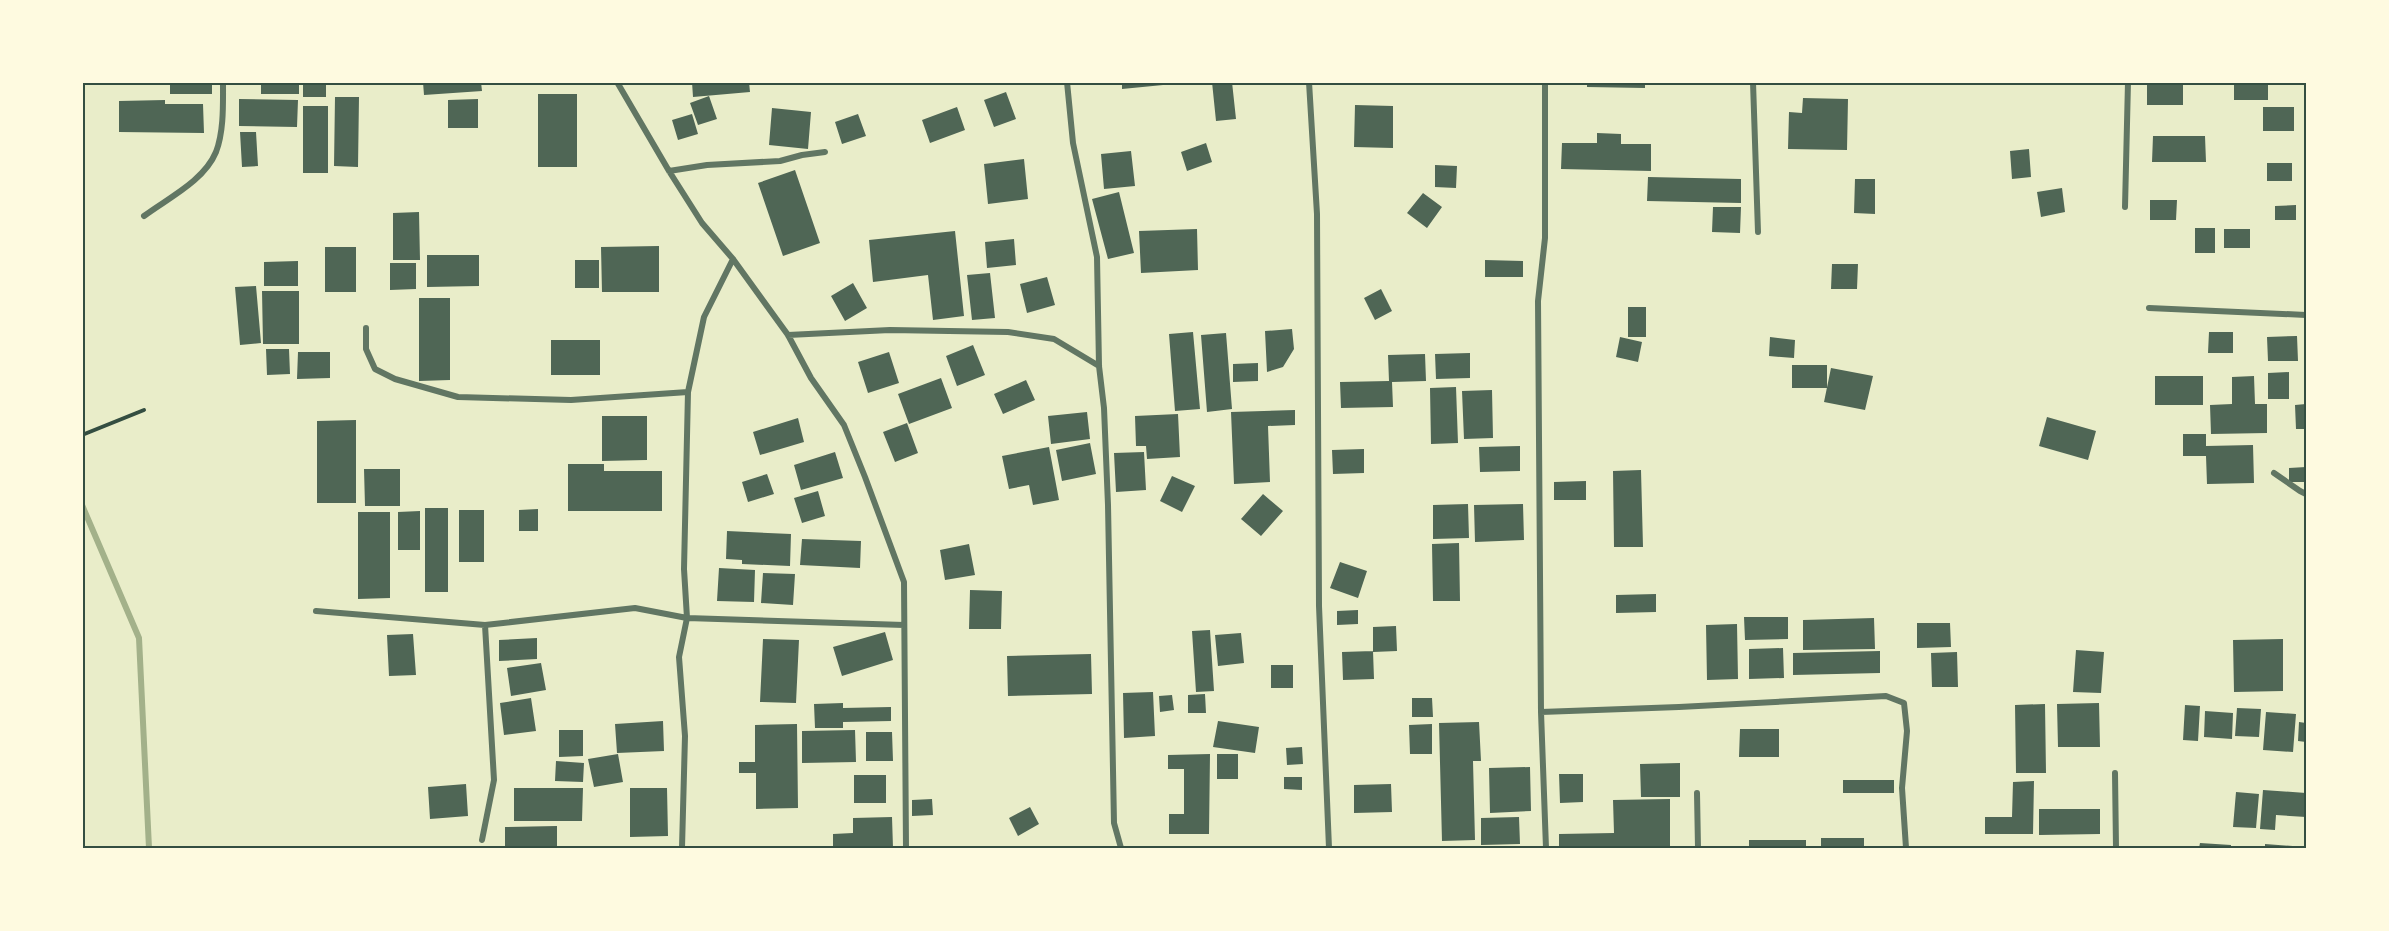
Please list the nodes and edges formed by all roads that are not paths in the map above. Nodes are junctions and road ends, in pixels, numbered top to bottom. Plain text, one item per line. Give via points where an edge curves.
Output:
1 (223, 82) edge
2 (617, 82) edge
3 (1067, 82) edge
4 (1309, 82) edge
5 (1545, 82) edge
6 (1753, 82) edge
7 (2128, 82) edge
8 (825, 153) dead end
9 (669, 171) junction
10 (2125, 207) dead end
11 (144, 216) dead end
12 (1758, 232) dead end
13 (733, 259) junction
14 (2149, 308) dead end
15 (2307, 315) edge
16 (366, 328) dead end
17 (788, 335) junction
18 (1099, 366) junction
19 (688, 392) junction
20 (2274, 473) dead end
21 (2307, 494) edge
22 (316, 611) dead end
23 (687, 618) junction
24 (485, 625) junction
25 (904, 625) junction
26 (1540, 712) junction
27 (2115, 774) dead end
28 (1697, 793) dead end
29 (482, 840) dead end
30 (682, 849) edge
31 (906, 849) edge
32 (1121, 849) edge
33 (1329, 849) edge
34 (1546, 849) edge
35 (1698, 849) edge
36 (1906, 849) edge
37 (2116, 849) edge

1 - 11 street via 216,152 198,177
2 - 9 street
3 - 18 street via 1073,143 1097,257
4 - 33 street via 1317,214 1319,606
5 - 26 street via 1545,238 1538,301
6 - 12 street
7 - 10 street
8 - 9 street
9 - 13 street via 702,223
13 - 17 street
13 - 19 street via 704,317
14 - 15 street
16 - 19 street via 366,349 375,369 395,379 458,397 571,400
17 - 18 street via 890,330 1008,332 1054,339
17 - 25 street via 811,378 844,425 861,467 904,582
18 - 32 street via 1108,505 1114,823
19 - 23 street via 684,569
20 - 21 street
22 - 24 street
23 - 24 street via 635,608
23 - 25 street
23 - 30 street via 679,657 685,736
24 - 29 street via 494,780
25 - 31 street
26 - 34 street
26 - 36 street via 1886,696 1904,703 1907,731 1902,788
27 - 37 street
28 - 35 street

